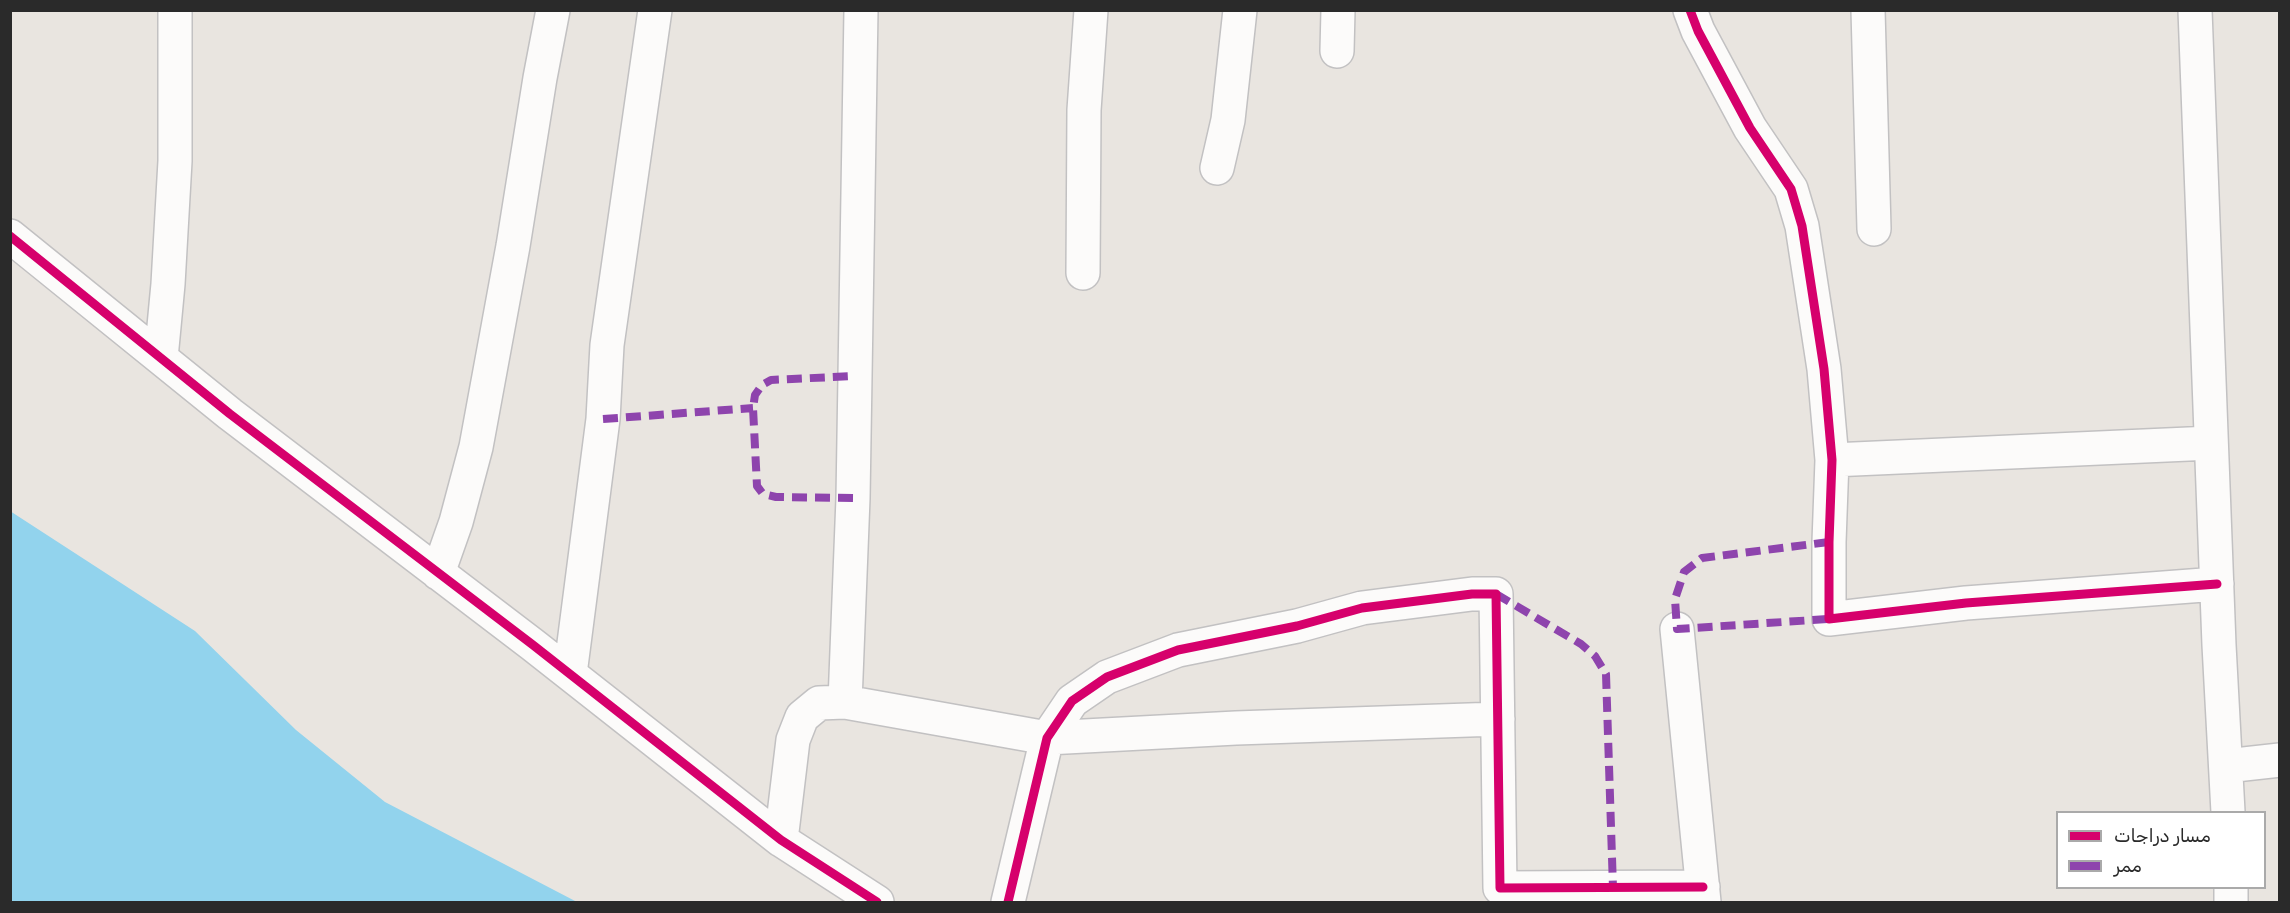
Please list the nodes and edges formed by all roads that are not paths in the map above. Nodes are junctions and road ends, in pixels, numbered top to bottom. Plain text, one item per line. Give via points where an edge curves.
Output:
1 (175, 10) edge
2 (553, 10) edge
3 (655, 10) edge
4 (861, 10) edge
5 (1090, 10) edge
6 (1240, 10) edge
7 (1338, 10) edge
8 (1690, 10) edge
9 (1868, 10) edge
10 (2195, 10) edge
11 (1337, 51) dead end
12 (1217, 168) dead end
13 (1874, 229) dead end
14 (10, 236) edge
15 (1083, 273) dead end
16 (161, 358) junction
17 (2211, 443) junction
18 (1832, 460) junction
19 (438, 573) junction
20 (2217, 584) junction
21 (1677, 629) dead end
22 (570, 674) junction
23 (845, 702) junction
24 (1498, 719) junction
25 (1047, 738) junction
26 (2280, 760) edge
27 (2226, 766) junction
28 (2228, 811) edge
29 (781, 840) junction
30 (1704, 895) edge
31 (1499, 896) edge
32 (877, 903) edge
33 (1008, 903) edge

1 - 16 street via 175,161
2 - 19 street via 476,447
3 - 22 street via 607,345 603,419
4 - 23 street via 853,498
5 - 15 street via 1084,110
6 - 12 street via 1228,120
7 - 11 street
8 - 18 street via 1750,128 1791,189 1803,226 1824,369
9 - 13 street
10 - 17 street
14 - 16 street
16 - 19 street
17 - 18 street
17 - 20 street
18 - 20 street via 1829,619 1966,603
19 - 22 street
20 - 27 street
21 - 30 street
22 - 29 street
23 - 25 street
23 - 29 street via 819,703 802,717 793,740
24 - 25 street
24 - 25 street via 1496,594 1472,594 1362,608 1297,626 1178,650 1107,677 1072,700
24 - 31 street
25 - 33 street
26 - 27 street
27 - 28 street
29 - 32 street
30 - 31 street

